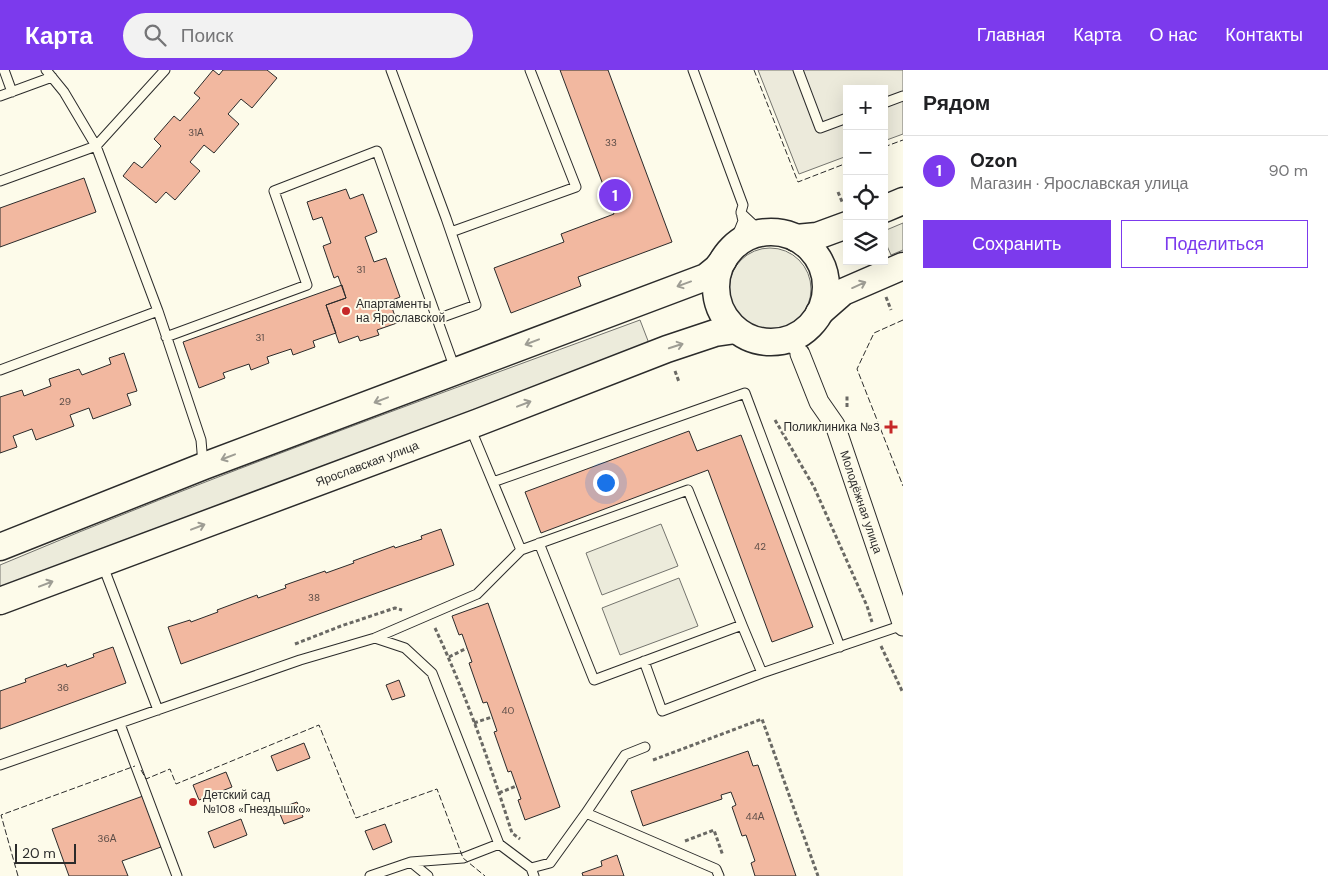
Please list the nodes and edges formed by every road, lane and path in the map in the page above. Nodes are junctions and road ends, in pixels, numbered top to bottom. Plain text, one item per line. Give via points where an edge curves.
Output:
1 (4, 70) edge
2 (165, 70) edge
3 (392, 70) edge
4 (530, 70) edge
5 (694, 70) edge
6 (798, 70) edge
7 (49, 74) edge
8 (12, 92) junction
9 (0, 96) edge
10 (903, 96) edge
11 (888, 102) edge
12 (843, 119) edge
13 (96, 146) junction
14 (0, 182) edge
15 (903, 201) edge
16 (888, 207) edge
17 (741, 212) junction
18 (843, 227) edge
19 (451, 232) junction
20 (784, 235) junction
21 (728, 253) junction
22 (903, 266) edge
23 (158, 311) junction
24 (819, 312) junction
25 (437, 319) junction
26 (736, 330) junction
27 (166, 337) junction
28 (793, 342) junction
29 (0, 370) edge
30 (456, 372) junction
31 (775, 420) dead end
32 (469, 425) junction
33 (204, 466) junction
34 (493, 482) junction
35 (539, 543) junction
36 (0, 547) edge
37 (520, 550) junction
38 (102, 563) junction
39 (0, 601) edge
40 (423, 618) junction
41 (742, 625) junction
42 (903, 625) edge
43 (876, 634) junction
44 (375, 638) junction
45 (840, 647) junction
46 (287, 648) dead end
47 (468, 648) dead end
48 (449, 658) junction
49 (644, 661) junction
50 (762, 673) junction
51 (903, 693) edge
52 (158, 710) junction
53 (492, 717) dead end
54 (474, 723) junction
55 (120, 724) junction
56 (645, 746) dead end
57 (648, 762) dead end
58 (0, 765) edge
59 (516, 786) dead end
60 (499, 793) junction
61 (586, 813) junction
62 (498, 844) junction
63 (410, 862) junction
64 (550, 863) junction
65 (533, 872) edge
66 (178, 876) edge
67 (370, 876) edge
68 (428, 876) edge
69 (719, 876) edge
70 (818, 876) edge

1 - 8 lane
2 - 13 lane
3 - 19 lane
4 - 19 lane via 576,187
5 - 17 lane via 743,205
6 - 12 lane via 820,128
7 - 8 lane
7 - 13 lane via 64,92
8 - 9 lane
10 - 11 lane
13 - 14 lane
13 - 23 lane
15 - 16 main road
17 - 20 lane via 757,228
17 - 21 lane via 743,221
18 - 20 main road via 818,236
19 - 25 lane via 476,305
20 - 21 main road via 750,236
20 - 24 main road via 806,245 821,264 826,289
21 - 26 main road via 718,274 716,291 722,312
21 -> 30 main road via 706,277
24 -> 22 main road via 843,292
23 - 27 lane
23 - 29 lane
24 - 28 main road
25 - 27 lane via 377,151 274,191 307,286
25 - 30 lane
26 - 28 main road via 760,341
32 -> 26 main road, Ярославская улица via 667,349 715,333
27 - 33 lane via 201,440
28 - 42 street, Молодёжная улица via 819,402 834,425
30 -> 33 main road
31 - 43 path via 814,487 867,606
32 - 34 lane
38 -> 32 main road, Ярославская улица
33 - 36 main road
34 - 37 lane
34 - 45 lane via 745,393
35 - 37 lane
35 - 41 lane via 688,490
35 - 49 lane via 594,680
37 - 40 lane via 477,594
39 -> 38 main road, Ярославская улица
38 - 52 lane
40 - 44 lane
40 - 46 path via 395,608
40 - 48 path via 434,626
41 - 49 lane
41 - 50 lane
42 - 43 lane
43 - 45 lane
43 - 51 path
44 - 52 lane via 300,660
44 - 62 lane via 405,648 432,673
45 - 50 lane
47 - 48 path
48 - 54 path
49 - 50 lane via 662,711
52 - 55 lane
53 - 54 path
54 - 60 path
55 - 58 lane
55 - 66 lane
56 - 61 lane via 625,755
57 - 70 path via 762,718
59 - 60 path
60 - 64 path via 512,833
61 - 64 lane
61 - 69 lane via 716,869
62 - 63 lane via 463,858
62 - 65 lane
63 - 67 lane
63 - 68 lane
64 - 65 lane

